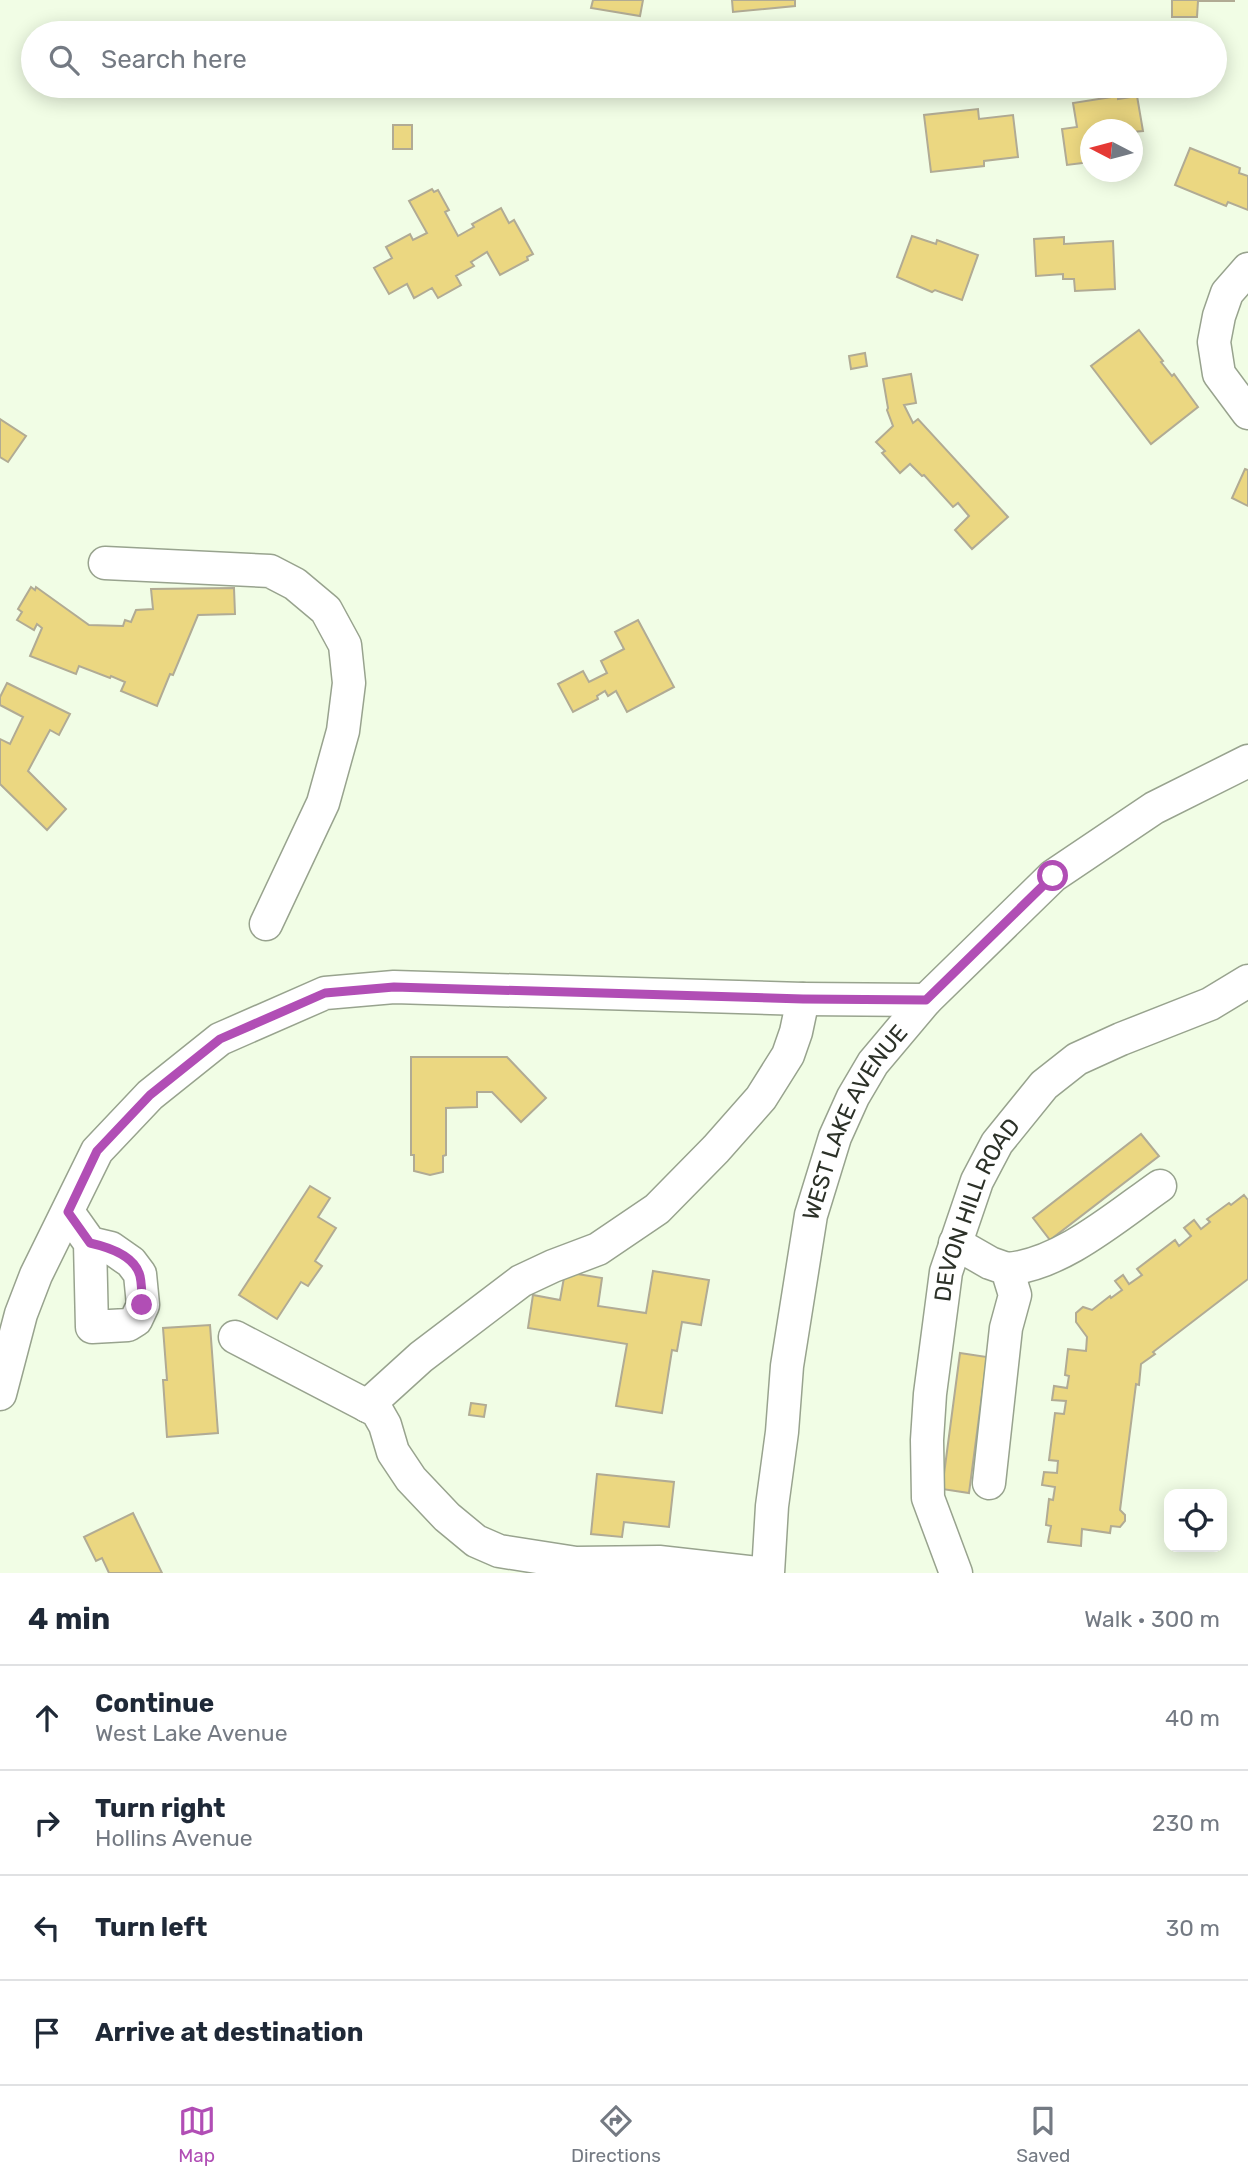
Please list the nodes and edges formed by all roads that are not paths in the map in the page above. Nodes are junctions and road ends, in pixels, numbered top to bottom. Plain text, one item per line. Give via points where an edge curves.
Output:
1 (1248, 269) edge
2 (1248, 413) edge
3 (105, 562) dead end
4 (1248, 761) edge
5 (266, 924) dead end
6 (1248, 981) edge
7 (803, 999) junction
8 (926, 1000) junction
9 (1160, 1186) dead end
10 (68, 1212) junction
11 (90, 1243) dead end
12 (955, 1243) junction
13 (1007, 1269) junction
14 (235, 1337) dead end
15 (0, 1394) edge
16 (368, 1406) junction
17 (989, 1483) dead end
18 (757, 1573) edge
19 (768, 1573) edge
20 (956, 1573) edge

1 - 2 street via 1227,293 1214,342 1219,374
3 - 5 street via 270,571 295,584 326,610 345,645 349,683 343,731 323,803
4 - 8 street, WEST LAKE AVENUE via 1154,808 1053,876
6 - 12 street, DEVON HILL ROAD via 1210,1004 1077,1059 1044,1084 997,1143 977,1181
7 - 8 street
7 - 10 street via 394,987 325,993 220,1039 150,1095 97,1151
7 - 16 street via 788,1055 761,1098 657,1209 598,1249 521,1281 421,1357
8 - 19 street, WEST LAKE AVENUE via 873,1063 853,1097 811,1216 787,1366
9 - 13 street via 1045,1260
10 - 11 street
10 - 15 street via 21,1314
12 - 13 street
12 - 20 street, DEVON HILL ROAD via 946,1272 927,1440 928,1498
13 - 17 street via 1015,1295 1006,1328
14 - 16 street
16 - 18 street via 377,1411 393,1452 411,1479 476,1541 499,1551 576,1563 659,1562

